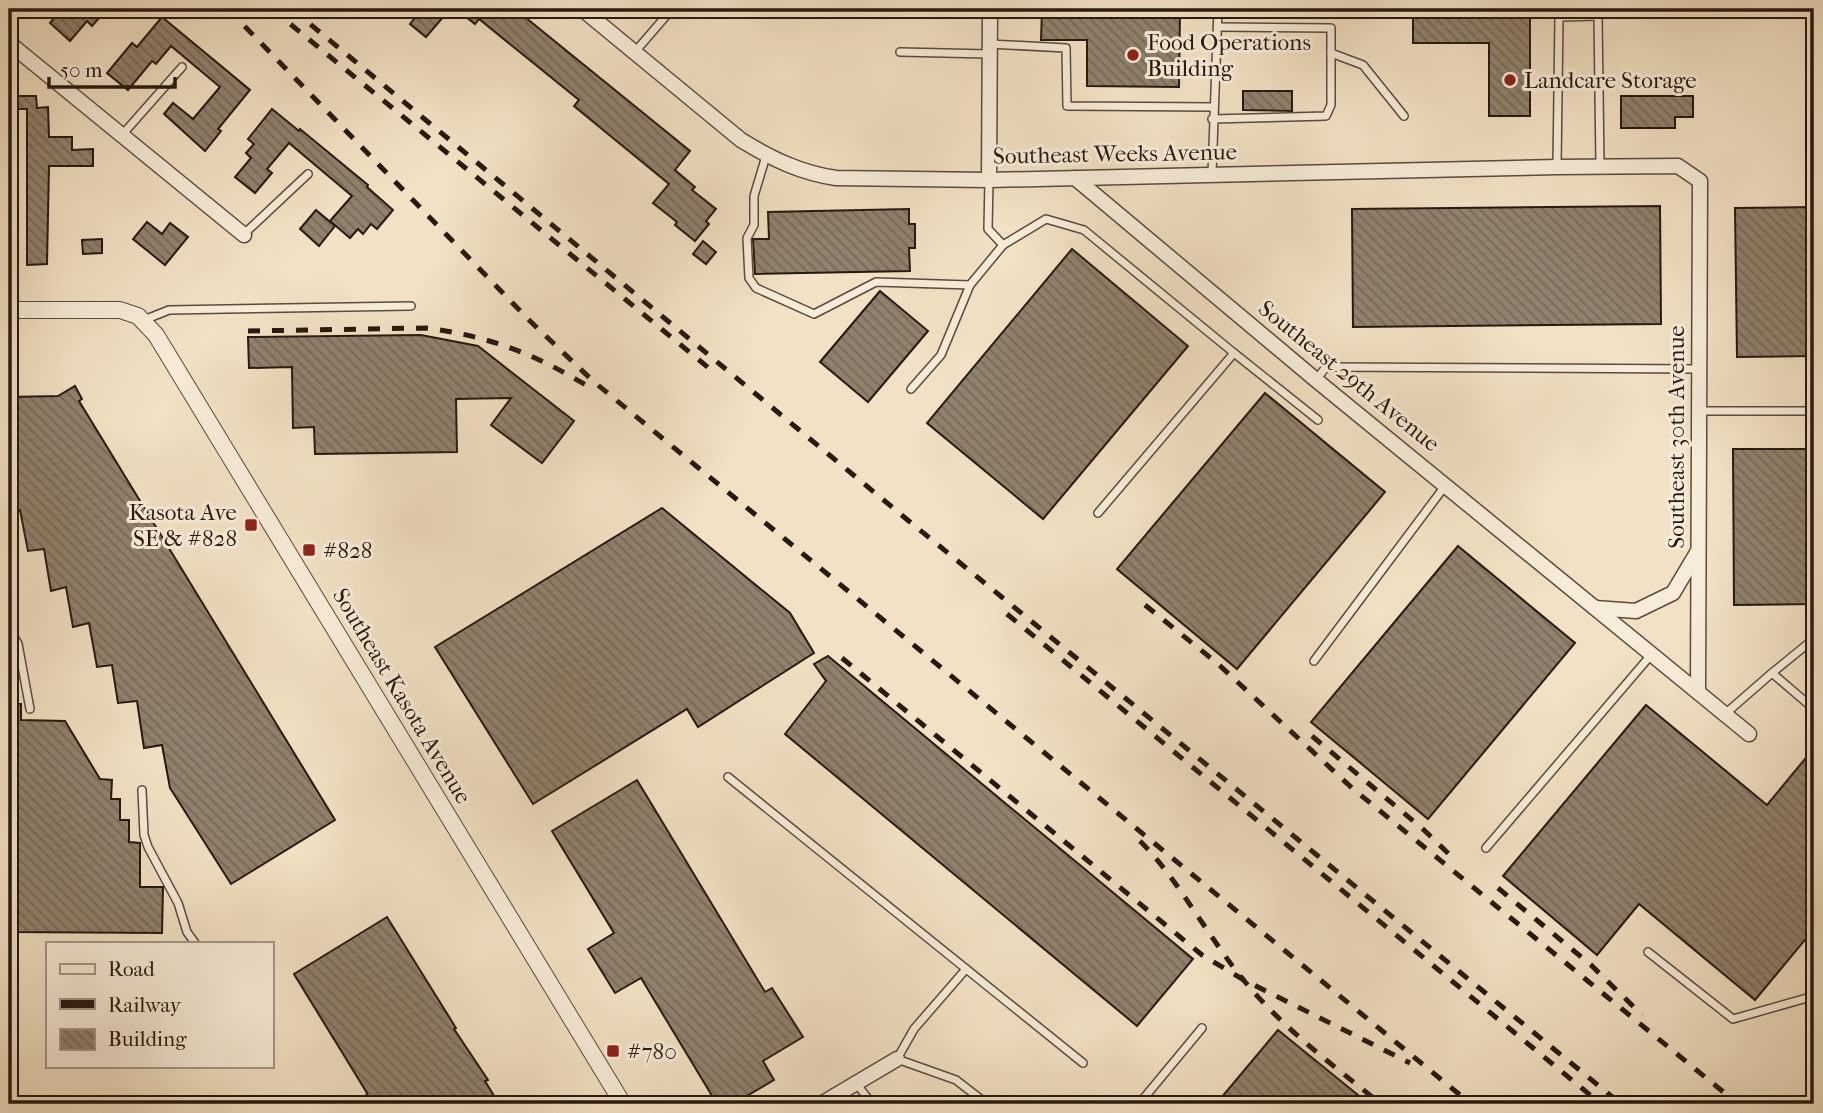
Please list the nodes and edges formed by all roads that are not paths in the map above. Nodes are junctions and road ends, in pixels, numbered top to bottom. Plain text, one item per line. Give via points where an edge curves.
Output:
1 (582, 9) edge
2 (672, 9) edge
3 (990, 9) edge
4 (1218, 9) edge
5 (1598, 13) edge
6 (1218, 27) junction
7 (9, 43) edge
8 (989, 49) junction
9 (900, 52) dead end
10 (634, 53) junction
11 (1331, 53) junction
12 (182, 67) dead end
13 (1213, 107) junction
14 (1404, 116) dead end
15 (1212, 119) junction
16 (121, 135) junction
17 (766, 156) junction
18 (1557, 167) junction
19 (1600, 167) junction
20 (308, 174) dead end
21 (1212, 175) junction
22 (1075, 178) junction
23 (989, 180) junction
24 (1700, 181) joint
25 (244, 235) joint
26 (1003, 245) junction
27 (970, 285) junction
28 (411, 306) dead end
29 (9, 310) edge
30 (140, 318) junction
31 (1234, 353) junction
32 (1698, 369) junction
33 (1316, 380) junction
34 (911, 388) dead end
35 (1698, 411) junction
36 (1814, 411) edge
37 (1318, 420) dead end
38 (1446, 486) junction
39 (1098, 513) dead end
40 (1698, 551) junction
41 (1595, 608) junction
42 (9, 628) edge
43 (1814, 642) edge
44 (9, 644) edge
45 (18, 644) junction
46 (1652, 654) junction
47 (1314, 661) dead end
48 (1772, 673) junction
49 (1698, 692) junction
50 (30, 709) dead end
51 (1814, 709) edge
52 (1725, 714) junction
53 (1749, 734) dead end
54 (728, 777) dead end
55 (142, 790) dead end
56 (1486, 848) dead end
57 (194, 942) edge
58 (1648, 952) dead end
59 (966, 969) junction
60 (1814, 996) edge
61 (1202, 1028) dead end
62 (897, 1059) junction
63 (1083, 1063) dead end
64 (856, 1083) junction
65 (623, 1104) edge
66 (821, 1104) edge
67 (872, 1104) edge
68 (987, 1104) edge
69 (1139, 1104) edge

1 - 10 street, Southeast Weeks Avenue
2 - 10 lane
3 - 8 street
4 - 6 lane
5 - 18 lane via 1559,17
5 - 19 lane
6 - 11 lane via 1331,29
6 - 13 lane
7 - 16 street
8 - 9 lane
8 - 13 lane via 1066,48 1067,106
8 - 23 street
10 - 17 street, Southeast Weeks Avenue
11 - 14 lane via 1363,65
11 - 15 lane via 1331,105 1326,116
12 - 16 lane
13 - 15 lane
15 - 21 lane
16 - 25 street
17 - 23 street, Southeast Weeks Avenue via 836,178
17 - 27 lane via 754,196 754,225 747,238 749,278 756,288 814,314 876,282
18 - 19 street, Southeast Weeks Avenue
18 - 21 street, Southeast Weeks Avenue
19 - 24 street, Southeast Weeks Avenue via 1678,166
20 - 25 lane
21 - 22 street, Southeast Weeks Avenue
22 - 23 street, Southeast Weeks Avenue
22 - 33 street, Southeast 29th Avenue
23 - 26 lane via 988,229
24 - 32 street, Southeast 30th Avenue
26 - 27 lane
26 - 31 lane via 1046,219 1084,230
27 - 34 lane via 941,355
28 - 30 lane via 169,310
29 - 30 street via 120,310
30 - 65 street, Southeast Kasota Avenue via 156,335
31 - 37 lane
31 - 39 lane
32 - 33 lane via 1326,367
32 - 35 street, Southeast 30th Avenue
33 - 38 street, Southeast 29th Avenue
35 - 36 lane
35 - 40 street, Southeast 30th Avenue
38 - 41 street, Southeast 29th Avenue
38 - 47 lane
40 - 41 street via 1673,593 1636,611
40 - 49 street, Southeast 30th Avenue
41 - 46 street, Southeast 29th Avenue
42 - 45 lane
43 - 48 lane
44 - 45 lane
45 - 50 lane
46 - 49 street, Southeast 29th Avenue
46 - 56 lane
48 - 51 lane
48 - 52 lane
49 - 52 street, Southeast 29th Avenue
52 - 53 street, Southeast 29th Avenue
54 - 59 lane
55 - 57 lane via 148,847
58 - 60 lane via 1733,1020
59 - 62 lane via 914,1029
59 - 63 lane
61 - 69 lane
62 - 64 street
62 - 68 lane via 956,1080
64 - 66 street
64 - 67 lane

